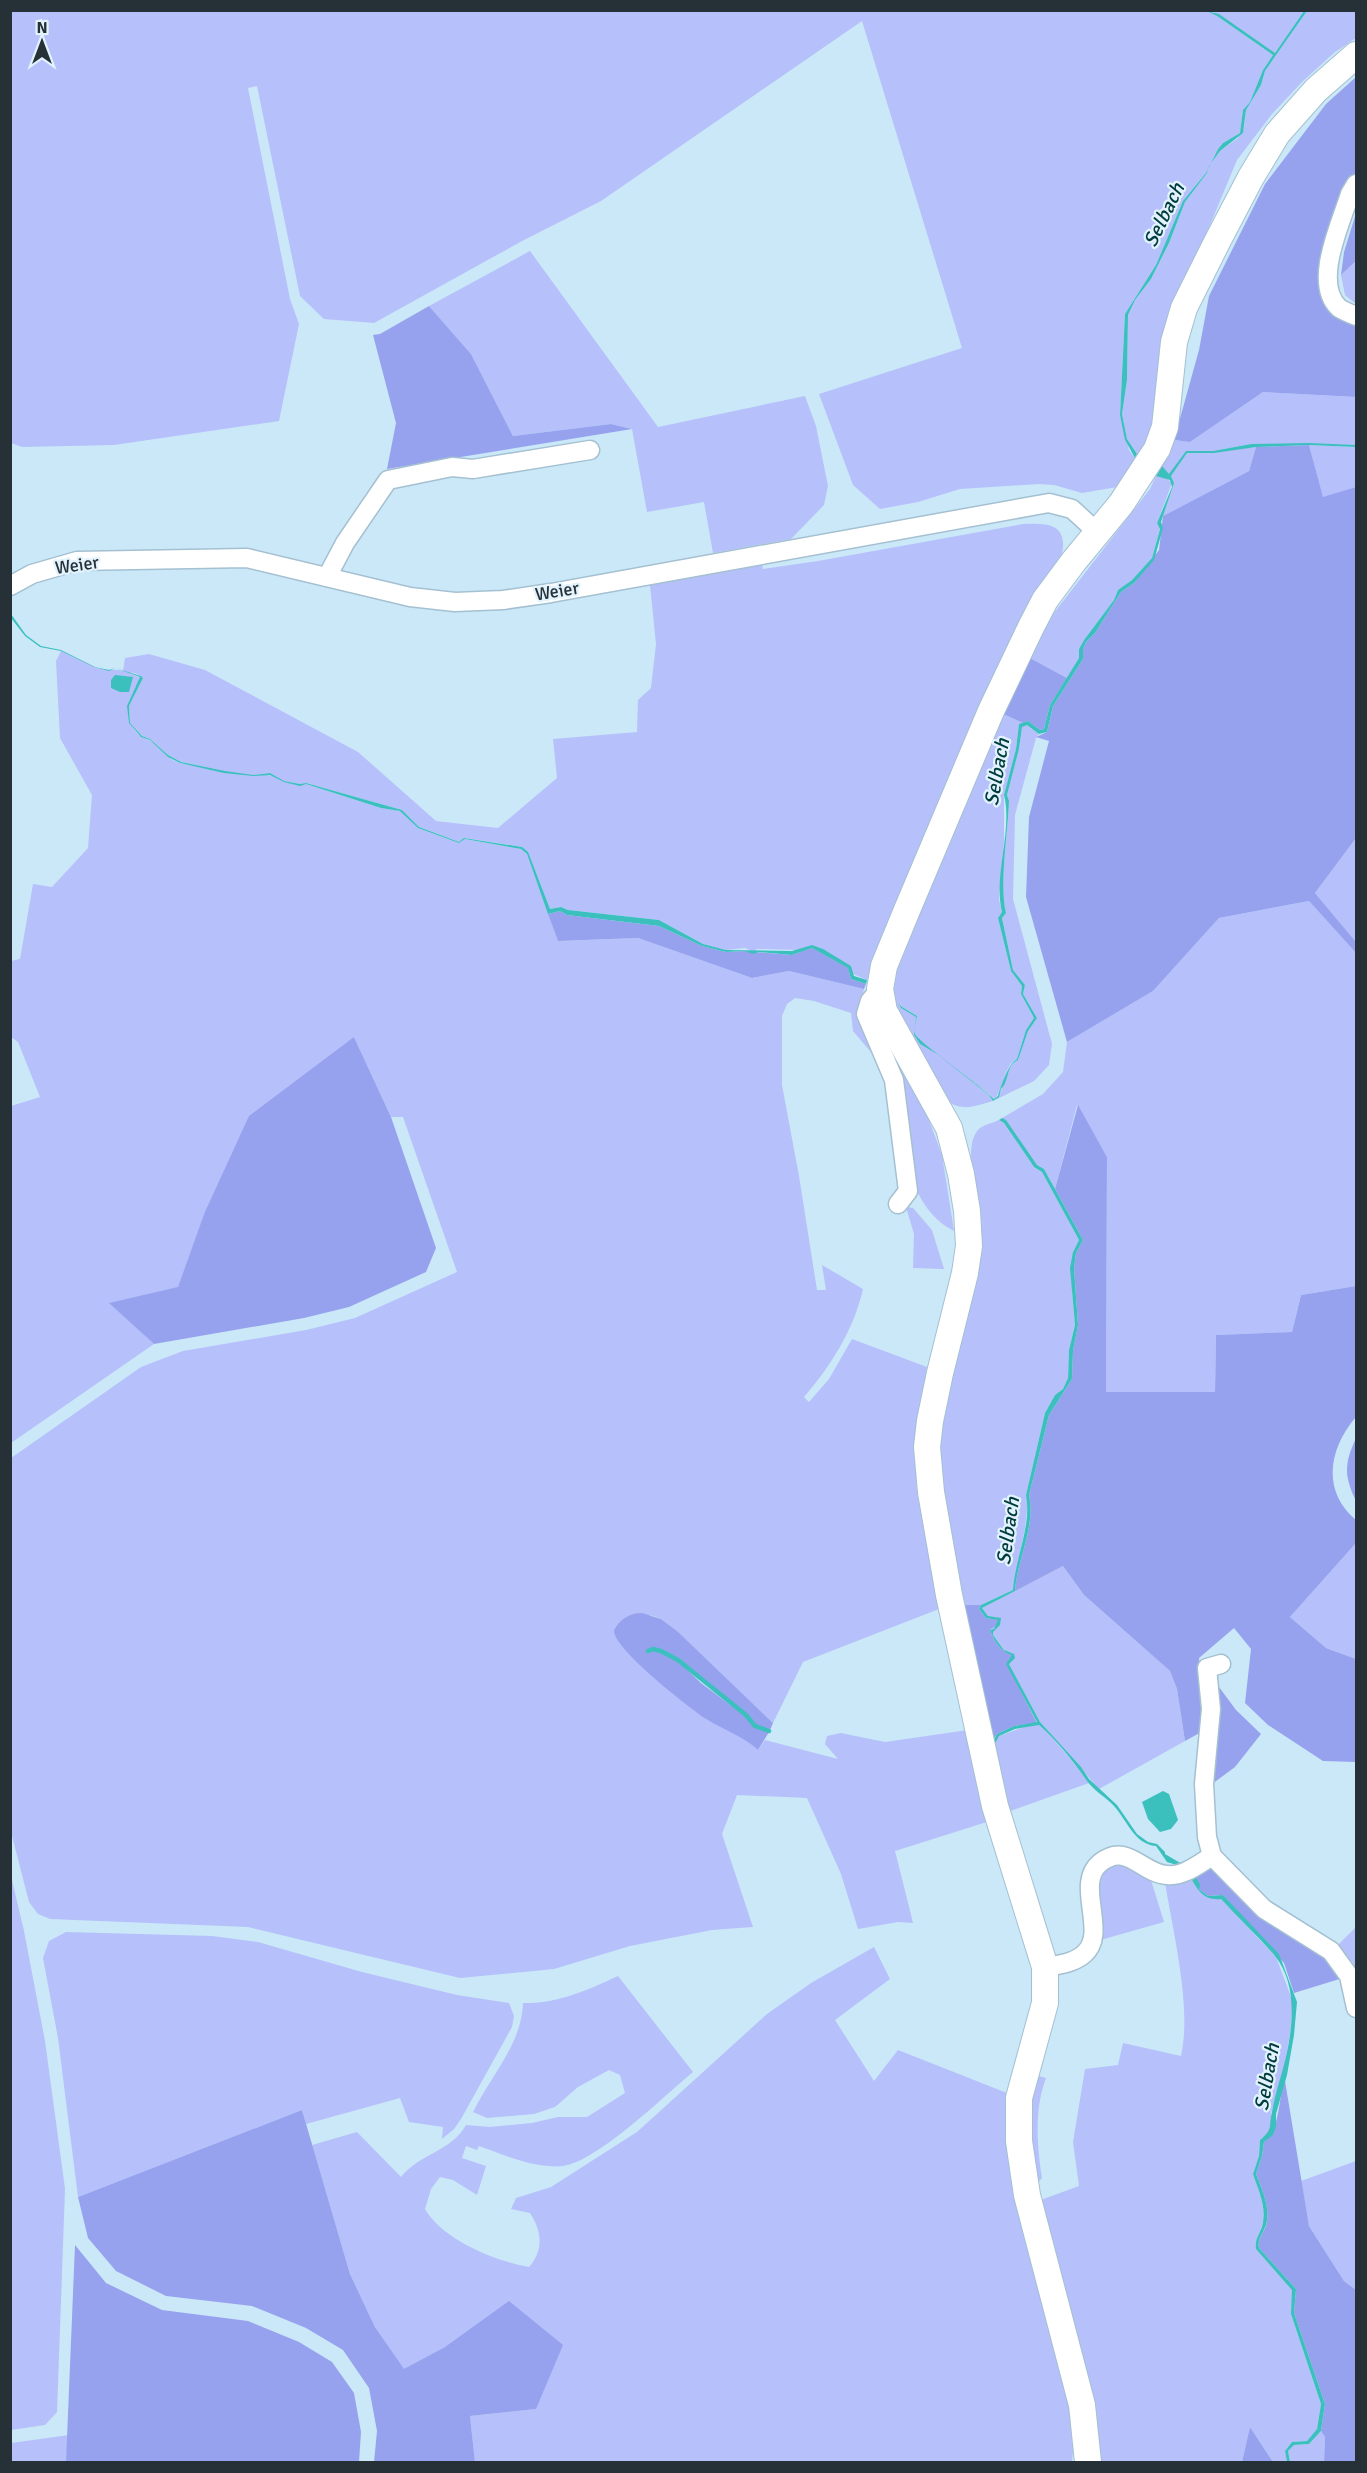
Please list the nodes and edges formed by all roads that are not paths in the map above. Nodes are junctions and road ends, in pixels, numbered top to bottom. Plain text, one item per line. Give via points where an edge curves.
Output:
1 (1356, 55) edge
2 (1356, 184) edge
3 (1356, 316) edge
4 (590, 450) dead end
5 (1096, 532) junction
6 (327, 577) junction
7 (10, 586) edge
8 (880, 989) junction
9 (897, 1204) dead end
10 (1221, 1664) dead end
11 (1212, 1856) junction
12 (1045, 1967) junction
13 (1356, 2008) edge
14 (1088, 2463) edge

1 - 5 street via 1299,108 1277,134 1251,177 1184,308 1174,342 1165,427 1157,449
2 - 3 street via 1327,273 1330,294 1339,308
4 - 6 street via 473,469 452,467 388,480
5 - 6 street, Weier via 1072,509 1049,503 502,600 455,602 411,597
5 - 8 street via 1045,600 1031,627 903,919 884,966
6 - 7 street, Weier via 247,558 77,561 32,574
8 - 9 street via 866,1014 894,1080 908,1191
8 - 12 street via 884,1011 949,1128 961,1174 968,1254 930,1421 930,1492 993,1795
10 - 11 street via 1207,1668 1211,1709 1204,1784
11 - 12 street via 1179,1874 1165,1875 1133,1858 1115,1855 1099,1863 1091,1876 1092,1941 1085,1953 1067,1963
11 - 13 street via 1264,1909 1331,1951 1349,1976
12 - 14 street via 1045,2003 1019,2098 1019,2141 1027,2195 1082,2405

